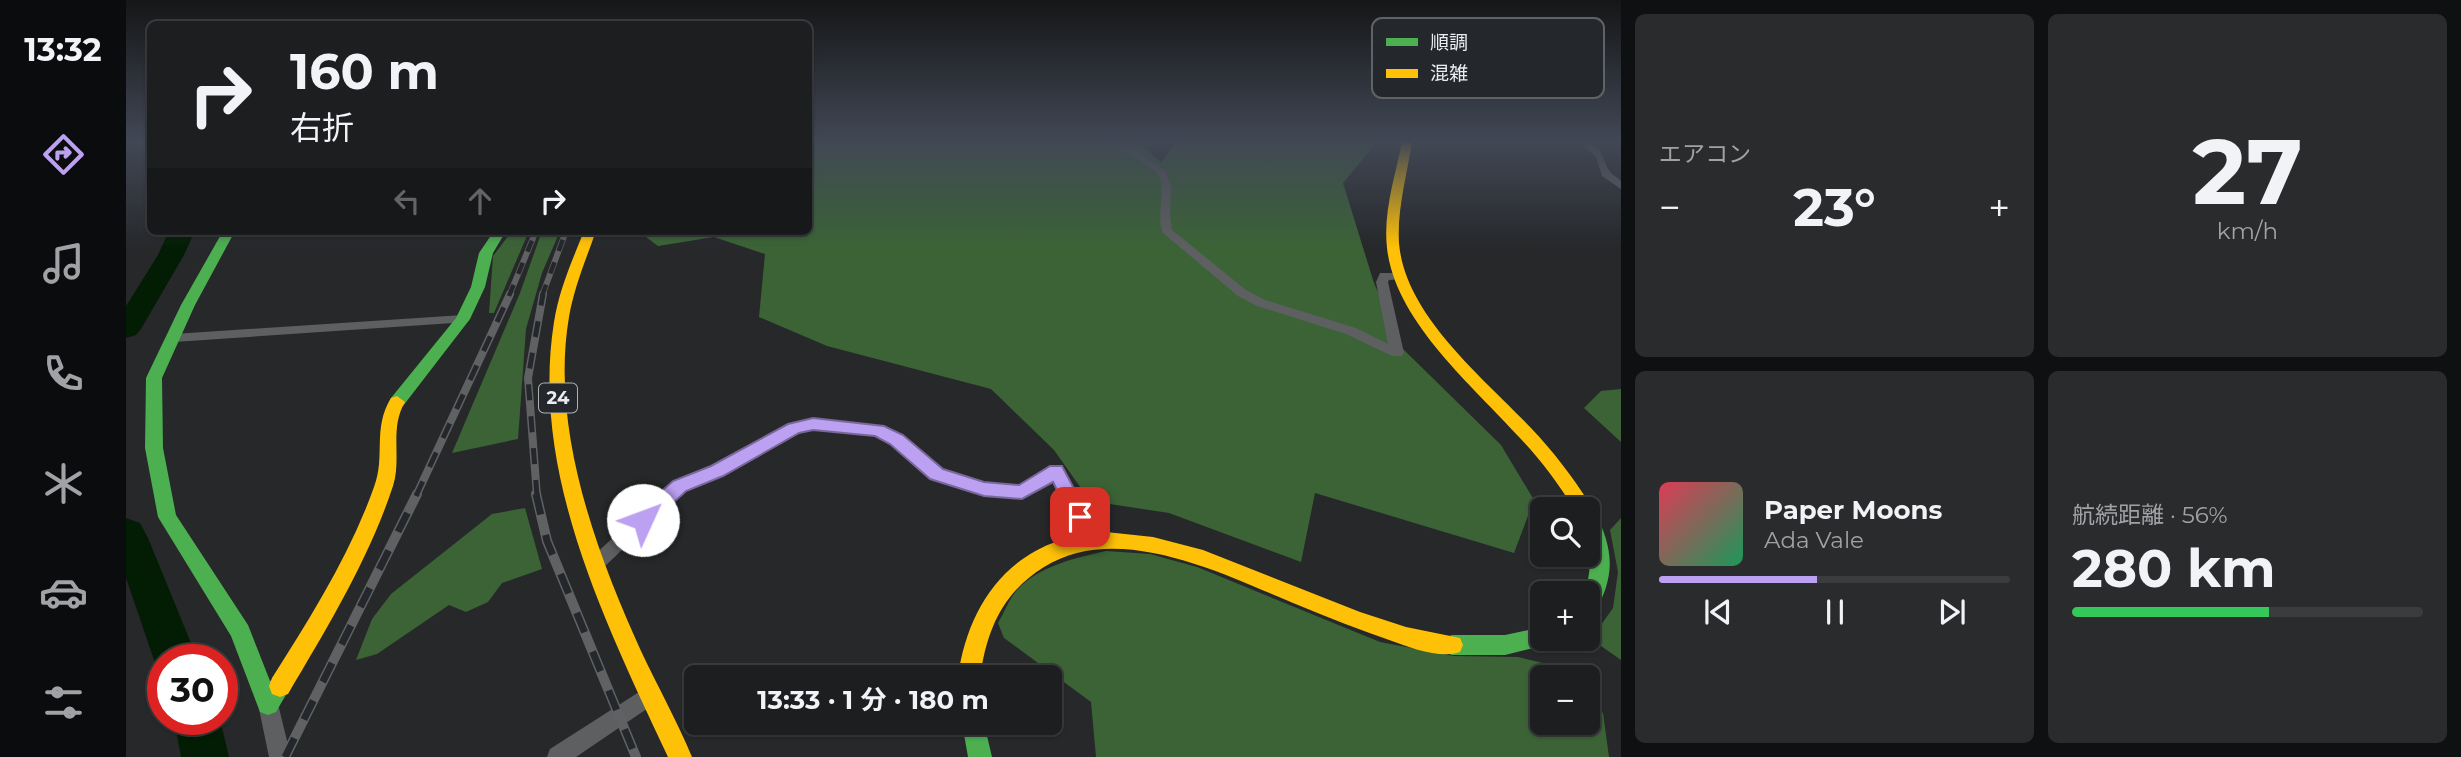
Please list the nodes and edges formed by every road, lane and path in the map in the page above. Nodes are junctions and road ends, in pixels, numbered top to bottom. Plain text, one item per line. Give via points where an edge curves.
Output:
1 (1164, 177) edge
2 (1402, 177) edge
3 (227, 235) edge
4 (497, 235) edge
5 (589, 235) edge
6 (1399, 276) junction
7 (463, 319) junction
8 (174, 338) junction
9 (1576, 497) edge
10 (1092, 540) junction
11 (1600, 556) edge
12 (596, 564) junction
13 (1600, 581) edge
14 (1530, 639) edge
15 (970, 665) edge
16 (649, 695) junction
17 (268, 704) junction
18 (975, 735) edge
19 (280, 757) edge
20 (558, 757) edge
21 (680, 757) edge
22 (980, 757) edge

1 - 6 street via 1163,222 1167,231 1242,293 1261,303 1351,331 1397,353 1382,282 1384,276
2 - 6 street via 1394,242
3 - 8 street
4 - 7 street via 486,253 478,287
5 - 12 street, 24 via 560,331 558,408 576,509
6 - 9 street via 1440,338 1562,474
7 - 8 street
7 - 17 street via 392,408 390,466 384,484 323,617
8 - 17 street via 155,378 153,448 167,517 240,632
10 - 12 street via 1056,471 1022,492 984,489 936,474 897,440 878,430 813,424 794,428 717,471 679,486
10 - 14 street via 1133,541 1181,550 1389,633 1465,646
10 - 15 street via 1057,548 1009,579 984,617
11 - 13 street
12 - 16 street, 24
16 - 20 street
16 - 21 street, 24
17 - 19 street
18 - 22 street

